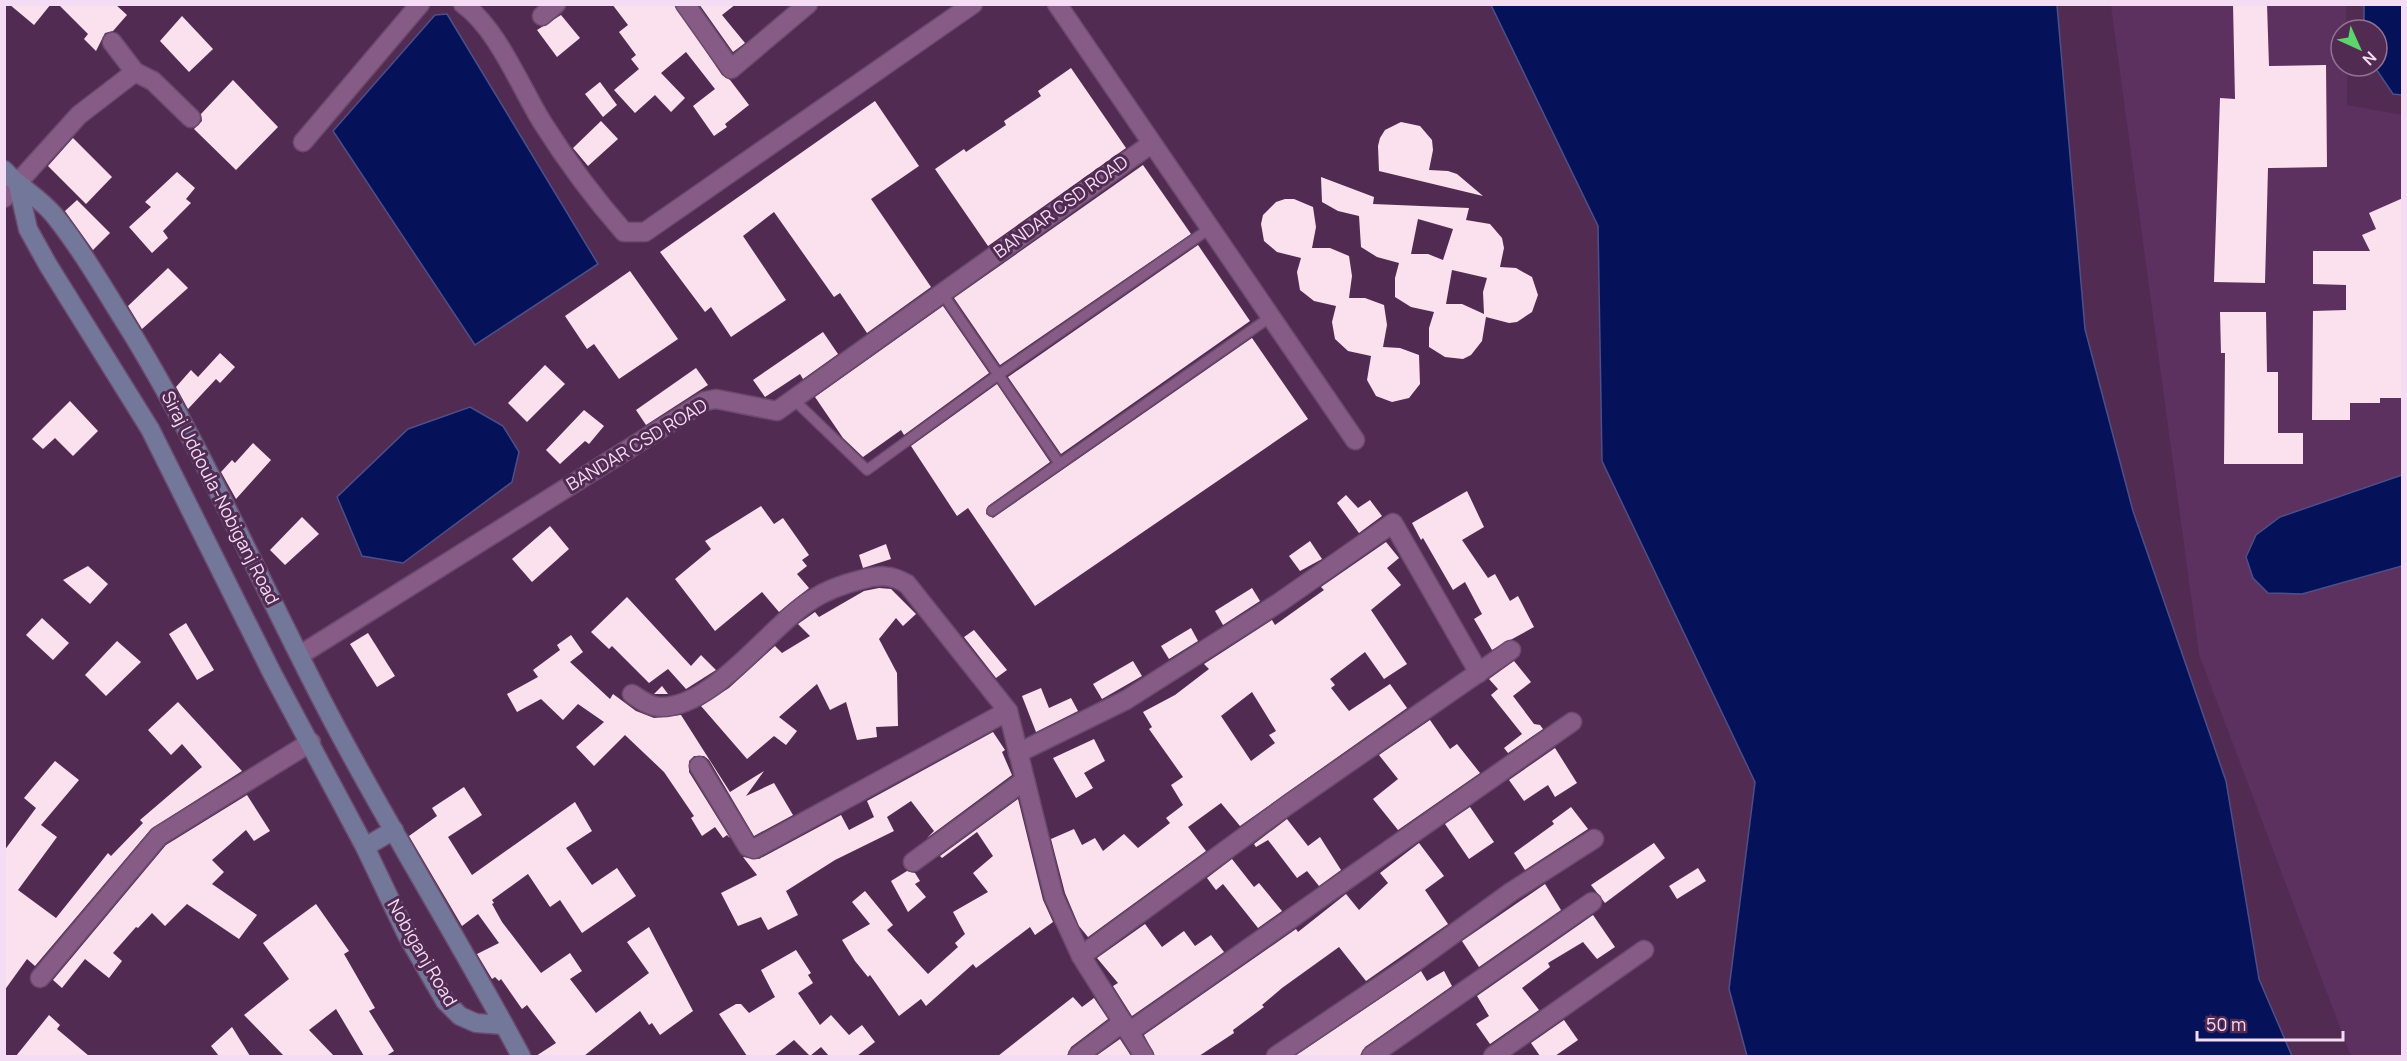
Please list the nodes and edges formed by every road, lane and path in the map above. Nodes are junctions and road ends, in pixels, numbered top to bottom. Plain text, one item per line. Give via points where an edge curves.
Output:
1 (420, 4) edge
2 (463, 4) edge
3 (808, 4) edge
4 (973, 4) edge
5 (1057, 4) edge
6 (691, 7) edge
7 (112, 42) dead end
8 (135, 72) junction
9 (191, 118) dead end
10 (303, 141) dead end
11 (1151, 144) junction
12 (4, 170) edge
13 (18, 185) junction
14 (4, 198) edge
15 (1209, 229) junction
16 (942, 293) junction
17 (1269, 318) junction
18 (998, 375) junction
19 (793, 399) junction
20 (1355, 440) dead end
21 (1059, 463) junction
22 (992, 511) dead end
23 (1511, 650) dead end
24 (300, 655) junction
25 (1479, 673) junction
26 (632, 694) dead end
27 (1008, 711) junction
28 (1572, 722) dead end
29 (311, 742) junction
30 (1018, 753) junction
31 (699, 766) dead end
32 (1025, 780) junction
33 (394, 830) junction
34 (1594, 839) dead end
35 (365, 847) junction
36 (913, 862) dead end
37 (1592, 902) dead end
38 (1644, 950) dead end
39 (1081, 956) junction
40 (40, 978) dead end
41 (504, 1025) junction
42 (1126, 1027) junction
43 (520, 1056) edge
44 (1078, 1056) edge
45 (1144, 1056) edge
46 (1276, 1056) edge
47 (1371, 1056) edge
48 (1493, 1056) edge

1 - 10 street
2 - 4 street via 494,40 543,122 602,208 624,232 645,232
3 - 6 street via 731,69
5 - 11 street
7 - 8 street
8 - 9 street via 153,81
8 - 13 street via 79,115
11 - 15 street
11 - 16 street, BANDAR CSD ROAD
12 - 13 main road, Siraj Uddoula-Nobiganj Road
13 - 14 street
13 - 24 main road, Siraj Uddoula-Nobiganj Road via 52,213 104,287 154,370
13 - 29 main road, Siraj Uddoula-Nobiganj Road via 28,229 150,429 272,673
15 - 17 street
15 - 18 lane
16 - 18 lane
16 - 19 street, BANDAR CSD ROAD
17 - 20 street
17 - 21 lane
18 - 19 lane via 867,470
18 - 21 lane
19 - 24 street, BANDAR CSD ROAD via 777,411 716,399 705,401
21 - 22 lane
23 - 25 street
24 - 33 main road, Siraj Uddoula-Nobiganj Road
25 - 30 street via 1393,523 1280,602 1126,700
25 - 39 street via 1289,804
26 - 27 street via 660,707 686,700 713,686 812,599 876,575 894,576 918,596
27 - 30 street
27 - 31 street via 754,849 748,847
28 - 42 street
29 - 35 main road, Siraj Uddoula-Nobiganj Road
29 - 40 street via 159,836
30 - 32 street
32 - 36 street
32 - 39 street via 1054,897
33 - 35 main road
33 - 41 main road, Nobiganj Road
34 - 46 street via 1510,892
35 - 41 main road, Nobiganj Road via 407,935 445,1000 460,1016 476,1023
37 - 47 street
38 - 48 street
39 - 42 street
41 - 43 main road, Nobiganj Road
42 - 44 street
42 - 45 street

